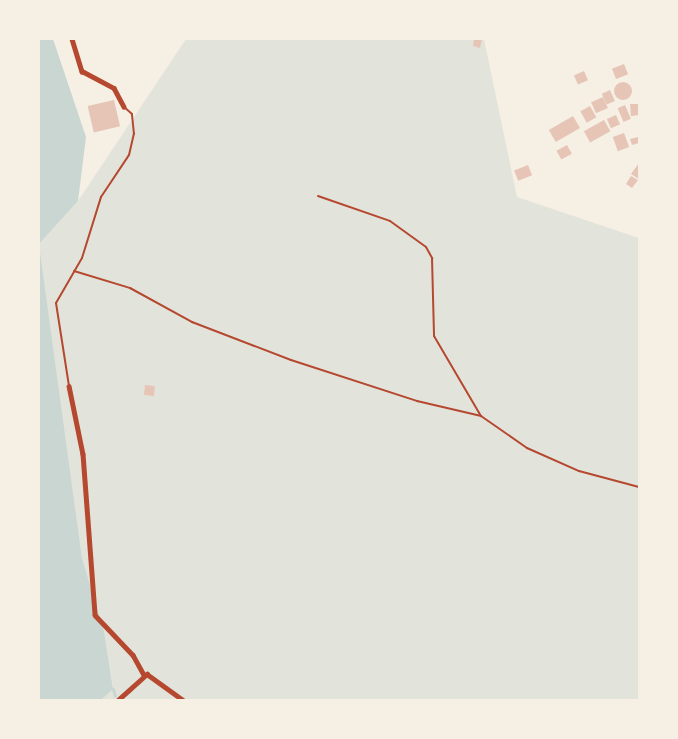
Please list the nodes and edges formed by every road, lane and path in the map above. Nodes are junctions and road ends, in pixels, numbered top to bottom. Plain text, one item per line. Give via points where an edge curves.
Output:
1 (72, 39) edge
2 (124, 107) joint
3 (318, 196) dead end
4 (74, 272) junction
5 (69, 386) joint
6 (481, 416) junction
7 (639, 488) edge
8 (144, 675) junction
9 (118, 700) edge
10 (183, 700) edge

1 - 2 street via 82,71 114,88
2 - 4 lane via 132,114 134,134 129,155 101,197
3 - 6 lane via 390,221 426,247 432,258 434,336
4 - 5 lane via 56,303
4 - 6 lane via 129,288 192,322 291,360 417,401
5 - 8 street via 83,454 95,615 133,655
6 - 7 lane via 527,448 579,471
8 - 9 street
8 - 10 street via 153,675

